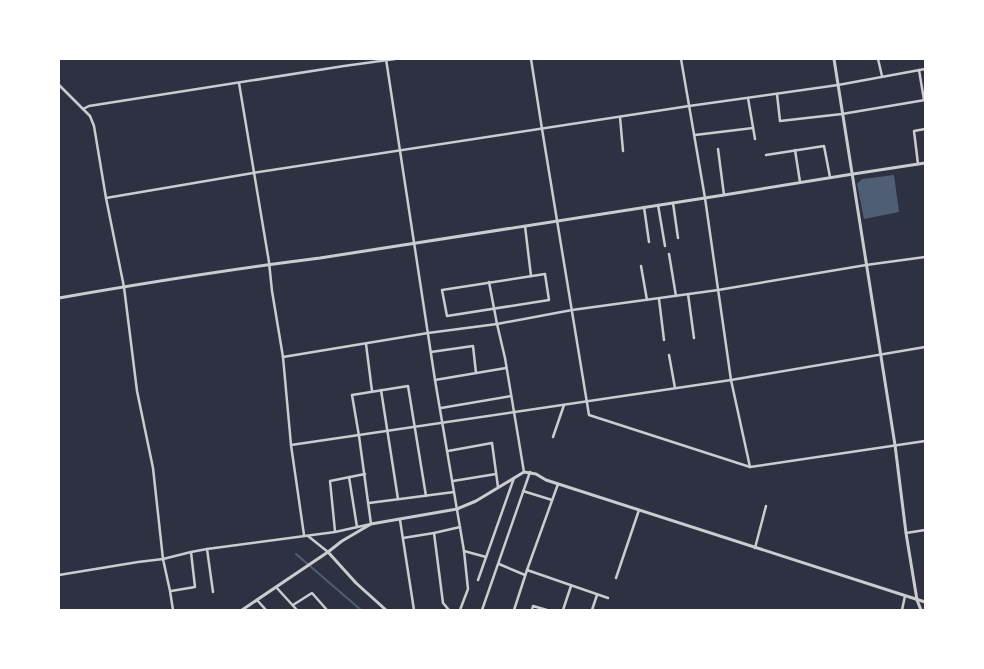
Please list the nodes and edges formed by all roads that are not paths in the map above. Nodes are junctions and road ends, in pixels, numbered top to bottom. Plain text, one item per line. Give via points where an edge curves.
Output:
1 (386, 59) edge
2 (395, 59) edge
3 (531, 59) edge
4 (681, 59) edge
5 (834, 59) edge
6 (878, 59) edge
7 (925, 69) edge
8 (919, 70) junction
9 (882, 76) junction
10 (239, 83) junction
11 (59, 85) edge
12 (838, 85) junction
13 (777, 94) junction
14 (748, 98) junction
15 (924, 100) edge
16 (690, 106) junction
17 (83, 109) junction
18 (842, 114) junction
19 (620, 117) junction
20 (753, 128) junction
21 (542, 129) junction
22 (925, 129) edge
23 (694, 135) junction
24 (755, 139) dead end
25 (718, 149) dead end
26 (795, 150) junction
27 (400, 151) junction
28 (623, 152) dead end
29 (766, 155) dead end
30 (925, 163) edge
31 (918, 164) junction
32 (253, 173) junction
33 (853, 174) junction
34 (830, 177) junction
35 (800, 182) junction
36 (724, 195) junction
37 (106, 198) junction
38 (705, 198) junction
39 (673, 203) junction
40 (658, 205) junction
41 (644, 208) junction
42 (557, 221) junction
43 (525, 226) junction
44 (678, 238) dead end
45 (649, 242) dead end
46 (415, 243) junction
47 (664, 246) dead end
48 (669, 254) dead end
49 (925, 258) edge
50 (270, 264) junction
51 (866, 265) junction
52 (641, 266) dead end
53 (531, 276) junction
54 (489, 282) junction
55 (124, 287) junction
56 (718, 290) junction
57 (688, 294) junction
58 (676, 296) junction
59 (59, 298) edge
60 (659, 298) junction
61 (647, 300) junction
62 (494, 309) junction
63 (572, 310) junction
64 (497, 324) junction
65 (428, 334) junction
66 (694, 338) dead end
67 (664, 340) dead end
68 (366, 344) junction
69 (925, 347) edge
70 (431, 352) junction
71 (669, 355) dead end
72 (881, 355) junction
73 (283, 357) junction
74 (506, 368) junction
75 (476, 373) junction
76 (435, 380) junction
77 (731, 380) junction
78 (675, 388) junction
79 (381, 390) junction
80 (372, 391) junction
81 (511, 396) junction
82 (587, 401) junction
83 (564, 405) junction
84 (440, 408) junction
85 (514, 412) junction
86 (443, 423) junction
87 (414, 427) junction
88 (387, 431) junction
89 (359, 436) junction
90 (553, 437) dead end
91 (925, 441) edge
92 (291, 445) junction
93 (895, 445) junction
94 (448, 451) junction
95 (750, 467) junction
96 (524, 472) junction
97 (530, 472) junction
98 (365, 474) junction
99 (496, 474) junction
100 (515, 476) junction
101 (349, 477) junction
102 (453, 482) junction
103 (558, 484) junction
104 (498, 487) junction
105 (523, 491) junction
106 (454, 492) junction
107 (426, 496) junction
108 (398, 500) junction
109 (552, 500) junction
110 (368, 503) junction
111 (766, 506) dead end
112 (457, 509) junction
113 (639, 510) junction
114 (400, 520) junction
115 (371, 524) junction
116 (357, 527) junction
117 (460, 527) junction
118 (925, 530) edge
119 (335, 532) junction
120 (434, 533) junction
121 (906, 533) junction
122 (306, 535) junction
123 (403, 538) junction
124 (755, 548) junction
125 (207, 549) junction
126 (464, 551) junction
127 (191, 552) junction
128 (328, 552) junction
129 (486, 557) junction
130 (163, 559) junction
131 (498, 564) junction
132 (527, 570) junction
133 (59, 575) edge
134 (525, 575) junction
135 (616, 578) dead end
136 (478, 580) dead end
137 (571, 586) junction
138 (276, 587) junction
139 (170, 591) junction
140 (212, 592) dead end
141 (597, 594) junction
142 (906, 596) junction
143 (608, 598) dead end
144 (257, 600) junction
145 (917, 600) junction
146 (925, 602) edge
147 (293, 605) junction
148 (173, 610) edge
149 (242, 610) edge
150 (266, 610) edge
151 (297, 610) edge
152 (327, 610) edge
153 (386, 610) edge
154 (414, 610) edge
155 (449, 610) edge
156 (460, 610) edge
157 (482, 610) edge
158 (514, 610) edge
159 (532, 610) edge
160 (547, 610) edge
161 (563, 610) edge
162 (592, 610) edge
163 (902, 610) edge
164 (921, 610) edge

1 - 2 street
1 - 10 street
1 - 27 street
3 - 21 street
4 - 16 street
5 - 12 street
6 - 9 street
7 - 8 street
8 - 9 street
8 - 15 street
9 - 12 street
10 - 17 street
10 - 32 street
11 - 17 street
12 - 13 street
12 - 18 street
13 - 14 street
13 - 18 street via 780,121
14 - 16 street
14 - 20 street
15 - 18 street
16 - 19 street
16 - 23 street
17 - 37 street via 94,126
18 - 33 street
19 - 21 street
19 - 28 street
20 - 23 street
20 - 24 street
21 - 27 street
21 - 42 street
22 - 31 street via 914,131
23 - 38 street
25 - 36 street
26 - 29 street
26 - 34 street via 824,146
26 - 35 street
27 - 32 street
27 - 46 street
30 - 31 street
31 - 33 street
32 - 37 street
32 - 50 street
33 - 34 street
33 - 51 street
34 - 35 street
35 - 36 street
36 - 38 street
37 - 55 street
38 - 39 street
38 - 56 street
39 - 40 street
39 - 44 street
40 - 41 street
40 - 47 street
41 - 42 street
41 - 45 street
42 - 43 street
42 - 63 street
43 - 46 street
43 - 53 street
46 - 50 street
46 - 65 street
48 - 58 street
49 - 51 street
50 - 55 street
50 - 73 street
51 - 56 street
51 - 72 street
52 - 61 street
53 - 54 street
53 - 62 street via 545,274 549,300
54 - 62 street
54 - 62 street via 442,290 447,316
55 - 59 street
55 - 130 street via 138,391 153,468
56 - 57 street
56 - 77 street
57 - 58 street
57 - 66 street
58 - 60 street
60 - 61 street
60 - 67 street
61 - 63 street
62 - 64 street
63 - 64 street
63 - 82 street
64 - 65 street
64 - 74 street
65 - 68 street
65 - 70 street
68 - 73 street
68 - 80 street
69 - 72 street
70 - 75 street via 473,346
70 - 76 street
71 - 78 street
72 - 77 street
72 - 93 street
73 - 92 street
74 - 75 street
74 - 81 street
75 - 76 street
76 - 84 street
77 - 78 street
77 - 95 street
78 - 82 street
79 - 80 street
79 - 87 street via 408,386
79 - 88 street
80 - 89 street via 352,395
81 - 84 street
81 - 85 street
82 - 83 street
82 - 95 street via 589,415
83 - 85 street
83 - 90 street
84 - 86 street
85 - 86 street
85 - 96 street
86 - 87 street
86 - 94 street
87 - 88 street
87 - 107 street
88 - 89 street
88 - 108 street
89 - 92 street
89 - 98 street
91 - 93 street
92 - 122 street
93 - 95 street
93 - 121 street
94 - 99 street via 492,443
94 - 102 street
96 - 97 street
96 - 100 street
97 - 103 street
97 - 105 street
98 - 101 street
98 - 110 street
99 - 102 street
99 - 104 street
100 - 104 street
100 - 129 street
101 - 116 street
101 - 119 street via 330,481
102 - 106 street
103 - 109 street
103 - 113 street
104 - 112 street
105 - 109 street
105 - 131 street
106 - 107 street
106 - 112 street
107 - 108 street
108 - 110 street
109 - 132 street
110 - 115 street
111 - 124 street
112 - 114 street
112 - 117 street
113 - 124 street
113 - 135 street
114 - 115 street
114 - 123 street
115 - 116 street
115 - 128 street
116 - 119 street
117 - 120 street
117 - 126 street
118 - 121 street
119 - 122 street
120 - 123 street
120 - 155 street via 444,603
121 - 145 street
122 - 125 street
122 - 128 street
123 - 154 street
124 - 142 street
125 - 127 street
125 - 140 street
126 - 129 street
126 - 156 street via 468,589
127 - 130 street
127 - 139 street via 195,587
128 - 138 street
128 - 153 street
129 - 136 street
130 - 133 street
130 - 139 street
131 - 134 street
131 - 157 street
132 - 134 street
132 - 137 street
134 - 158 street
137 - 141 street
137 - 161 street
138 - 144 street
138 - 147 street
139 - 148 street
141 - 143 street
141 - 162 street
142 - 145 street
142 - 163 street
144 - 149 street
144 - 150 street
145 - 146 street
145 - 164 street
147 - 151 street
147 - 152 street via 312,593
159 - 160 street via 533,606

